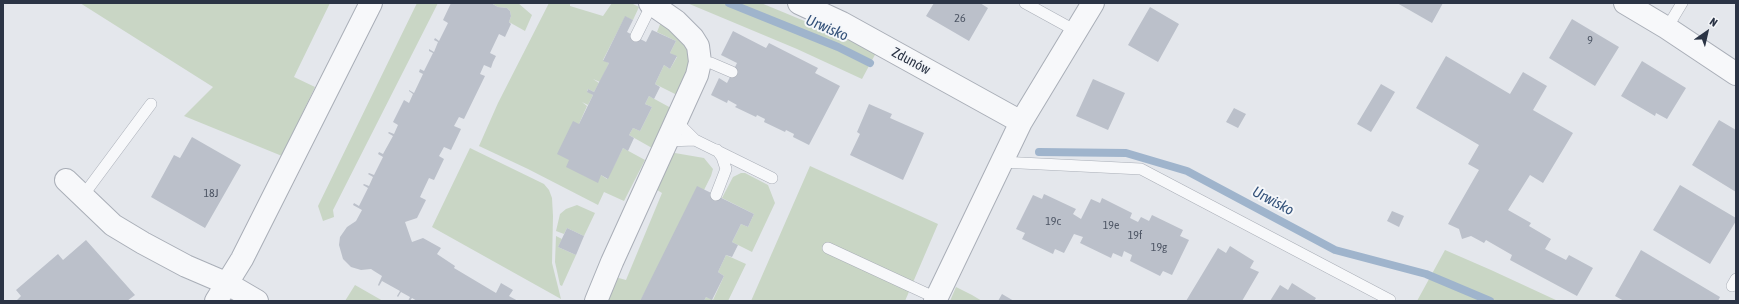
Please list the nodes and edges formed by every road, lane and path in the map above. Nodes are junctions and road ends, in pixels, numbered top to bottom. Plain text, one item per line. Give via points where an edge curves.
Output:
1 (371, 3) edge
2 (651, 3) edge
3 (800, 3) edge
4 (1026, 3) edge
5 (1093, 3) edge
6 (1625, 3) edge
7 (1682, 3) edge
8 (1667, 28) junction
9 (1076, 31) junction
10 (636, 36) dead end
11 (700, 62) junction
12 (732, 72) dead end
13 (1736, 74) edge
14 (151, 104) dead end
15 (676, 121) junction
16 (1021, 122) junction
17 (695, 140) junction
18 (667, 141) junction
19 (716, 150) junction
20 (1001, 162) junction
21 (772, 178) dead end
22 (66, 180) dead end
23 (716, 195) dead end
24 (82, 197) junction
25 (828, 248) dead end
26 (222, 293) edge
27 (936, 300) edge
28 (1390, 300) edge
29 (257, 301) edge
30 (596, 301) edge

1 - 26 street via 242,259
2 - 10 lane
2 - 11 street via 676,21 693,38 698,46
3 - 16 street, Zdunów via 842,23
4 - 9 lane
5 - 9 street
6 - 8 street
7 - 8 lane
8 - 13 street
9 - 16 street
11 - 12 lane via 711,63
11 - 15 street via 697,75
14 - 24 lane
15 - 17 lane
15 - 18 street
16 - 20 street
17 - 18 lane
17 - 19 lane
18 - 30 street
19 - 21 lane
19 - 23 lane via 722,157 726,169
20 - 27 street
20 - 28 lane via 1141,169
22 - 24 street
24 - 26 street via 113,225 186,266
25 - 27 lane
26 - 29 street

